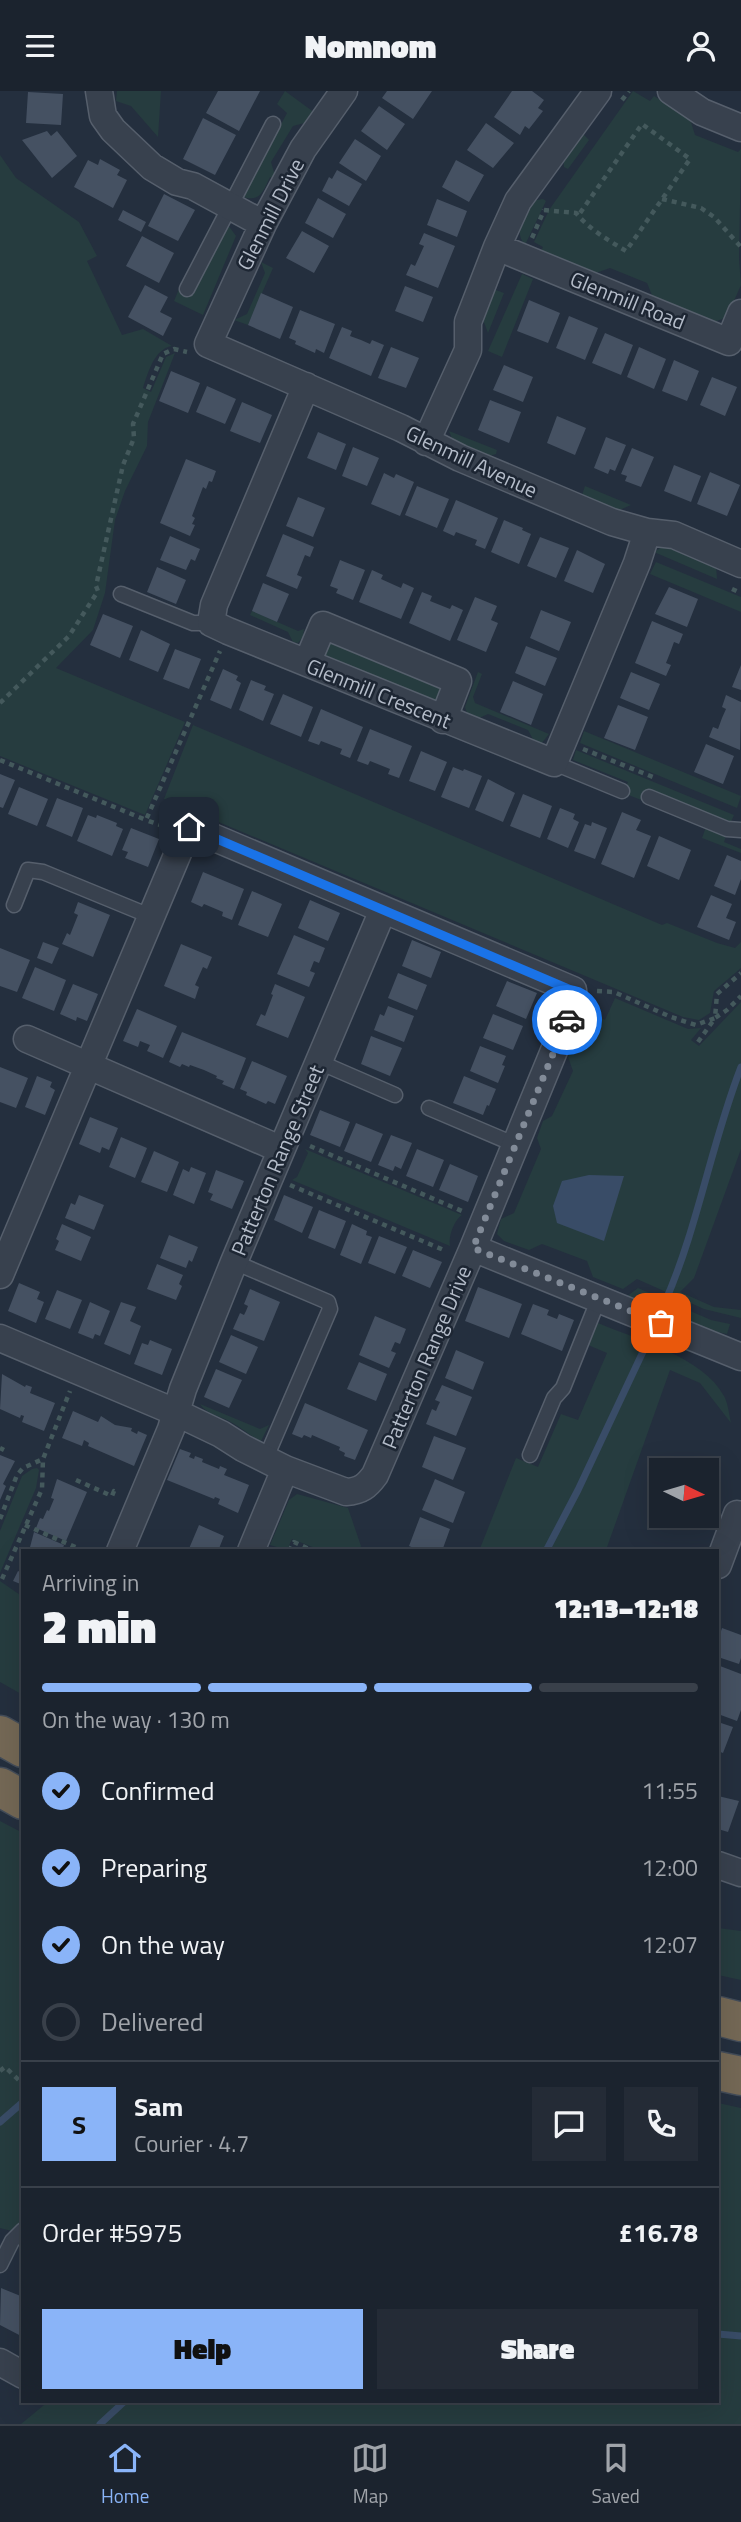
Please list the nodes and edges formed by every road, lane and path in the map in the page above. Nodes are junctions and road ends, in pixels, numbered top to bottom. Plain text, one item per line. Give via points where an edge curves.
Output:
1 (99, 91) edge
2 (344, 91) edge
3 (598, 91) edge
4 (671, 91) edge
5 (273, 124) dead end
6 (741, 128) edge
7 (662, 199) junction
8 (229, 206) junction
9 (544, 211) dead end
10 (578, 216) junction
11 (263, 224) junction
12 (497, 247) junction
13 (741, 247) edge
14 (187, 289) dead end
15 (741, 313) edge
16 (735, 343) edge
17 (208, 344) junction
18 (306, 386) junction
19 (426, 442) junction
20 (647, 532) junction
21 (741, 563) edge
22 (121, 594) dead end
23 (220, 627) junction
24 (307, 663) junction
25 (0, 703) edge
26 (443, 720) junction
27 (0, 760) edge
28 (554, 763) junction
29 (622, 791) dead end
30 (649, 797) dead end
31 (146, 820) junction
32 (189, 827) junction
33 (741, 830) edge
34 (14, 905) dead end
35 (383, 909) junction
36 (150, 916) junction
37 (741, 973) edge
38 (573, 991) junction
39 (741, 996) edge
40 (715, 1018) junction
41 (27, 1039) dead end
42 (698, 1042) dead end
43 (319, 1062) junction
44 (87, 1065) junction
45 (395, 1095) dead end
46 (429, 1108) dead end
47 (283, 1142) junction
48 (516, 1145) junction
49 (270, 1177) junction
50 (483, 1220) junction
51 (471, 1254) junction
52 (234, 1262) junction
53 (0, 1275) edge
54 (599, 1298) junction
55 (0, 1338) edge
56 (741, 1357) edge
57 (78, 1371) junction
58 (175, 1412) junction
59 (530, 1455) dead end
60 (43, 1459) junction
61 (275, 1464) junction
62 (76, 1480) dead end
63 (140, 1502) junction
64 (740, 1511) edge
65 (0, 1519) edge
66 (26, 1525) junction
67 (80, 1549) edge
68 (121, 1549) edge
69 (252, 1549) edge
70 (290, 1549) edge
71 (309, 1549) edge
72 (719, 1564) edge
73 (2, 1579) dead end
74 (0, 1735) edge
75 (21, 1747) edge
76 (0, 1787) edge
77 (21, 1799) edge
78 (719, 1865) edge
79 (741, 1873) edge
80 (719, 2016) edge
81 (741, 2022) edge
82 (0, 2071) edge
83 (719, 2071) edge
84 (741, 2076) edge
85 (21, 2082) edge
86 (21, 2232) edge
87 (0, 2265) edge
88 (0, 2362) edge
89 (21, 2374) edge

1 - 8 street via 103,116 152,167
2 - 11 street, Glenmill Drive via 303,149
3 - 12 street via 518,201
4 - 6 street via 702,112
5 - 8 lane
7 - 10 path via 626,251
7 - 10 path via 690,159 642,124
7 - 13 path via 701,208
8 - 11 street
8 - 14 lane
9 - 10 path
11 - 17 street, Glenmill Drive
12 - 16 street, Glenmill Road
12 - 19 street via 468,322 468,350
15 - 16 street, Glenmill Road
17 - 18 street, Glenmill Avenue
17 - 25 path via 189,352 174,349 163,354 133,424 134,438 123,465 98,591 69,636
18 - 19 street, Glenmill Avenue
18 - 23 street via 214,605
19 - 20 street, Glenmill Avenue via 612,522
20 - 21 street, Glenmill Avenue via 674,535
20 - 28 street
22 - 23 lane via 193,624
23 - 24 street, Glenmill Crescent
23 - 31 path
24 - 26 street, Glenmill Crescent
24 - 26 street via 323,625 458,681
26 - 28 street, Glenmill Crescent
27 - 31 path
28 - 29 lane
30 - 33 lane via 727,829
31 - 32 path via 166,828
32 - 35 street
32 - 36 street
34 - 36 lane via 28,870 43,871
35 - 38 street
35 - 43 street, Patterton Range Street
36 - 44 street
37 - 40 path via 718,994
38 - 40 path via 614,992 696,1025
38 - 48 street, Patterton Range Drive via 574,1002
39 - 40 path
40 - 42 path
41 - 44 street
43 - 45 lane
43 - 47 street, Patterton Range Street
44 - 47 street
44 - 53 street
46 - 48 lane
47 - 49 street, Patterton Range Street
47 - 50 path
48 - 50 street, Patterton Range Drive
49 - 51 path
49 - 52 street, Patterton Range Street
50 - 51 street, Patterton Range Drive
51 - 54 street
51 - 61 street, Patterton Range Drive via 367,1486 346,1492
52 - 58 street, Patterton Range Street
52 - 61 lane via 328,1303 330,1310
54 - 56 street
54 - 59 lane
55 - 57 street, Patterton Range Drive
57 - 58 street, Patterton Range Drive
57 - 60 path
58 - 61 street, Patterton Range Drive
58 - 63 street, Patterton Range Street
60 - 65 path via 17,1475
60 - 66 path via 42,1489
61 - 69 street
62 - 63 path
63 - 68 street, Patterton Range Street
64 - 72 street
66 - 67 path
66 - 73 path
70 - 71 path via 293,1542
74 - 75 highway
76 - 77 highway
78 - 79 street
80 - 81 highway
82 - 85 path via 5,2067
83 - 84 highway
86 - 87 lane
88 - 89 street

